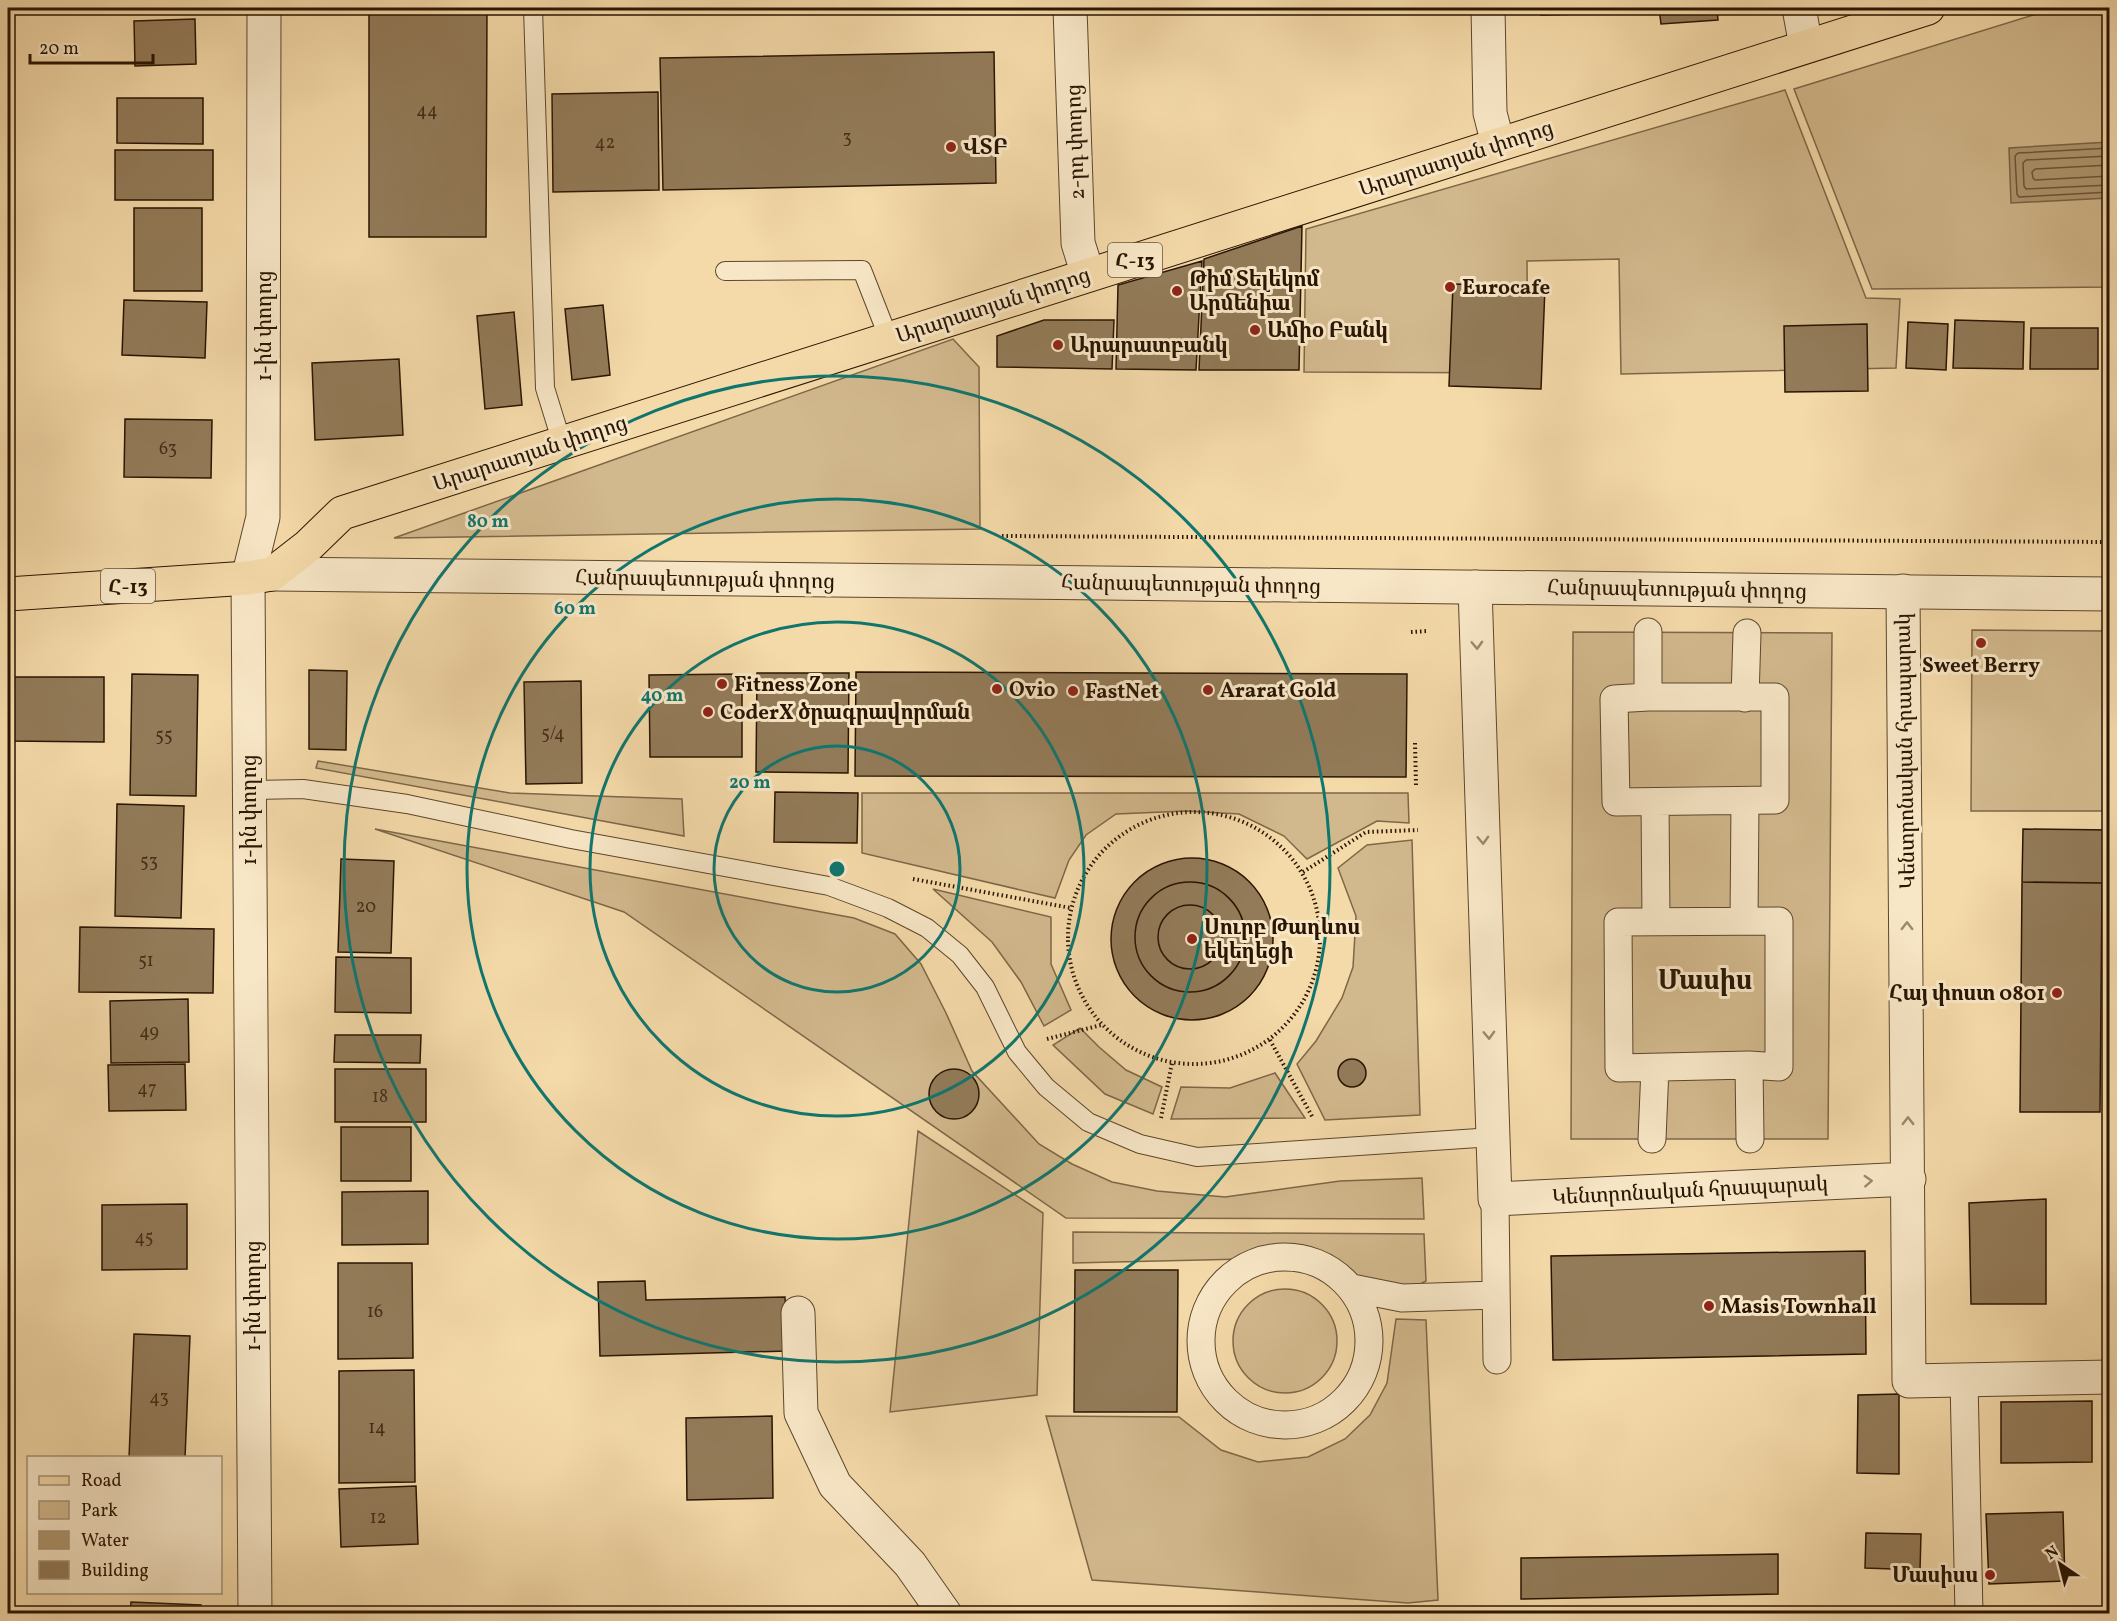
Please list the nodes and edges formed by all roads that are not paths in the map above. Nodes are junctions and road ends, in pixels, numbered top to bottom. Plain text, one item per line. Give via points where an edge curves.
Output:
1 (264, 8) edge
2 (533, 8) edge
3 (1070, 8) edge
4 (1488, 8) edge
5 (1799, 8) edge
6 (1928, 8) edge
7 (1806, 46) junction
8 (1498, 144) junction
9 (725, 271) dead end
10 (1088, 275) junction
11 (889, 339) junction
12 (562, 443) junction
13 (260, 576) junction
14 (1475, 587) junction
15 (1903, 591) junction
16 (8, 594) edge
17 (2109, 594) edge
18 (1648, 632) dead end
19 (1747, 633) dead end
20 (1648, 697) junction
21 (1745, 698) junction
22 (249, 790) junction
23 (1745, 801) junction
24 (1655, 802) junction
25 (1656, 921) junction
26 (1744, 921) junction
27 (1749, 1065) junction
28 (1655, 1068) junction
29 (1493, 1137) junction
30 (1652, 1139) dead end
31 (1750, 1139) dead end
32 (1908, 1179) junction
33 (1495, 1199) junction
34 (1352, 1288) junction
35 (1496, 1295) junction
36 (798, 1313) dead end
37 (1497, 1360) dead end
38 (2109, 1377) edge
39 (1964, 1380) junction
40 (255, 1614) edge
41 (945, 1614) edge
42 (1969, 1614) edge

1 - 13 street, 1-ին փողոց
2 - 12 lane via 545,388
3 - 10 street, 2-րդ փողոց via 1078,243
4 - 8 street via 1491,113
5 - 7 street
6 - 7 main road, Արարատյան փողոց / Հ-13
7 - 8 main road, Արարատյան փողոց / Հ-13
8 - 10 main road, Արարատյան փողոց / Հ-13
9 - 11 lane via 862,270
10 - 11 main road, Արարատյան փողոց / Հ-13
11 - 12 main road, Արարատյան փողոց / Հ-13
12 - 13 main road, Արարատյան փողոց / Հ-13 via 342,513 308,546
13 - 14 street, Հանրապետության փողոց
13 - 16 main road, Հանրապետության փողոց / Հ-13
13 - 22 street, 1-ին փողոց
14 - 15 street, Հանրապետության փողոց
14 -> 29 street
15 - 17 street, Հանրապետության փողոց
32 -> 15 street, Կենտրոնական հրապարակ
18 - 20 street
19 - 21 street
20 - 21 street
20 - 24 street via 1614,699 1616,802
21 - 23 street via 1774,697 1775,800
22 - 29 lane via 303,789 407,804 571,839 829,886 888,908 927,928 960,955 985,987 1017,1052 1046,1087 1088,1122 1140,1144 1197,1157
22 - 40 street, 1-ին փողոց
23 - 24 street
23 - 26 street
24 - 25 street
25 - 26 street
25 - 28 street via 1618,922 1619,1068
26 - 27 street via 1779,921 1779,1066
27 - 28 street
27 - 31 street
28 - 30 street
29 - 33 street
33 -> 32 street, Կենտրոնական հրապարակ
32 - 39 street via 1909,1381
33 - 35 street
34 - 34 street via 1330,1269 1302,1258 1273,1257 1244,1266 1221,1286 1206,1311 1200,1340 1204,1369 1219,1395 1243,1415 1272,1425 1302,1424 1328,1414 1349,1396 1364,1371 1370,1343 1365,1314
34 - 35 street via 1402,1298
35 - 37 street
36 - 41 street via 801,1413 835,1485 910,1564
38 - 39 street
39 - 42 street

